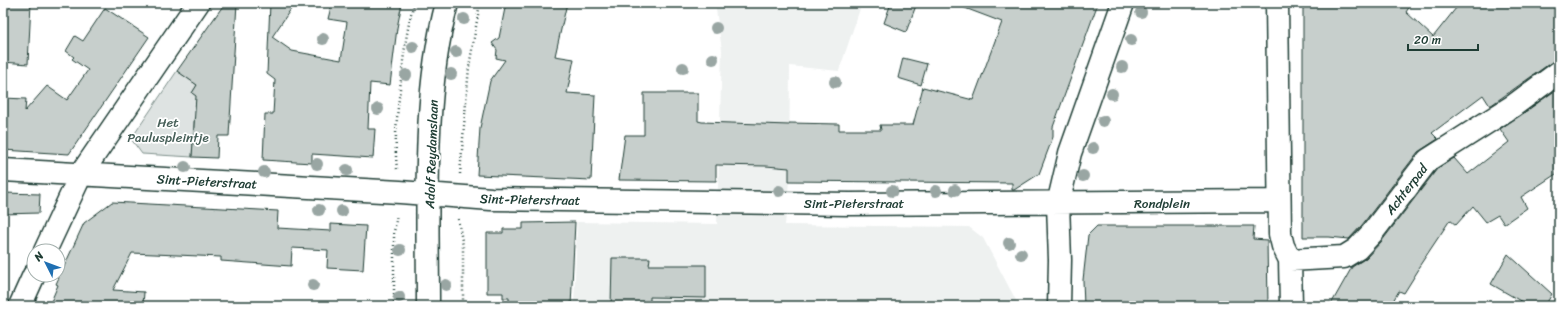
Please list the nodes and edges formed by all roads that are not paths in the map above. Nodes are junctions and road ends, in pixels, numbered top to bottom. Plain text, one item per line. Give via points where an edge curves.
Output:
1 (198, 3) edge
2 (448, 3) edge
3 (1123, 3) edge
4 (1277, 3) edge
5 (1559, 72) edge
6 (3, 170) edge
7 (81, 174) junction
8 (428, 195) junction
9 (1278, 201) junction
10 (1058, 204) junction
11 (50, 243) edge
12 (1290, 260) junction
13 (30, 283) edge
14 (20, 306) edge
15 (428, 306) edge
16 (1059, 306) edge
17 (1291, 306) edge

1 - 7 street
2 - 8 street, Adolf Reydamslaan via 435,68 428,150
3 - 10 street via 1070,153
4 - 9 street
5 - 12 street, Achterpad via 1513,106 1428,160 1357,249 1344,257
6 - 7 street, Sint-Pieterstraat
7 - 8 street, Sint-Pieterstraat
7 - 11 street
8 - 10 street, Sint-Pieterstraat via 459,198 850,204
8 - 15 street, Adolf Reydamslaan
9 - 10 street, Rondplein
9 - 12 street via 1280,234
10 - 16 street
12 - 17 street
13 - 14 street

